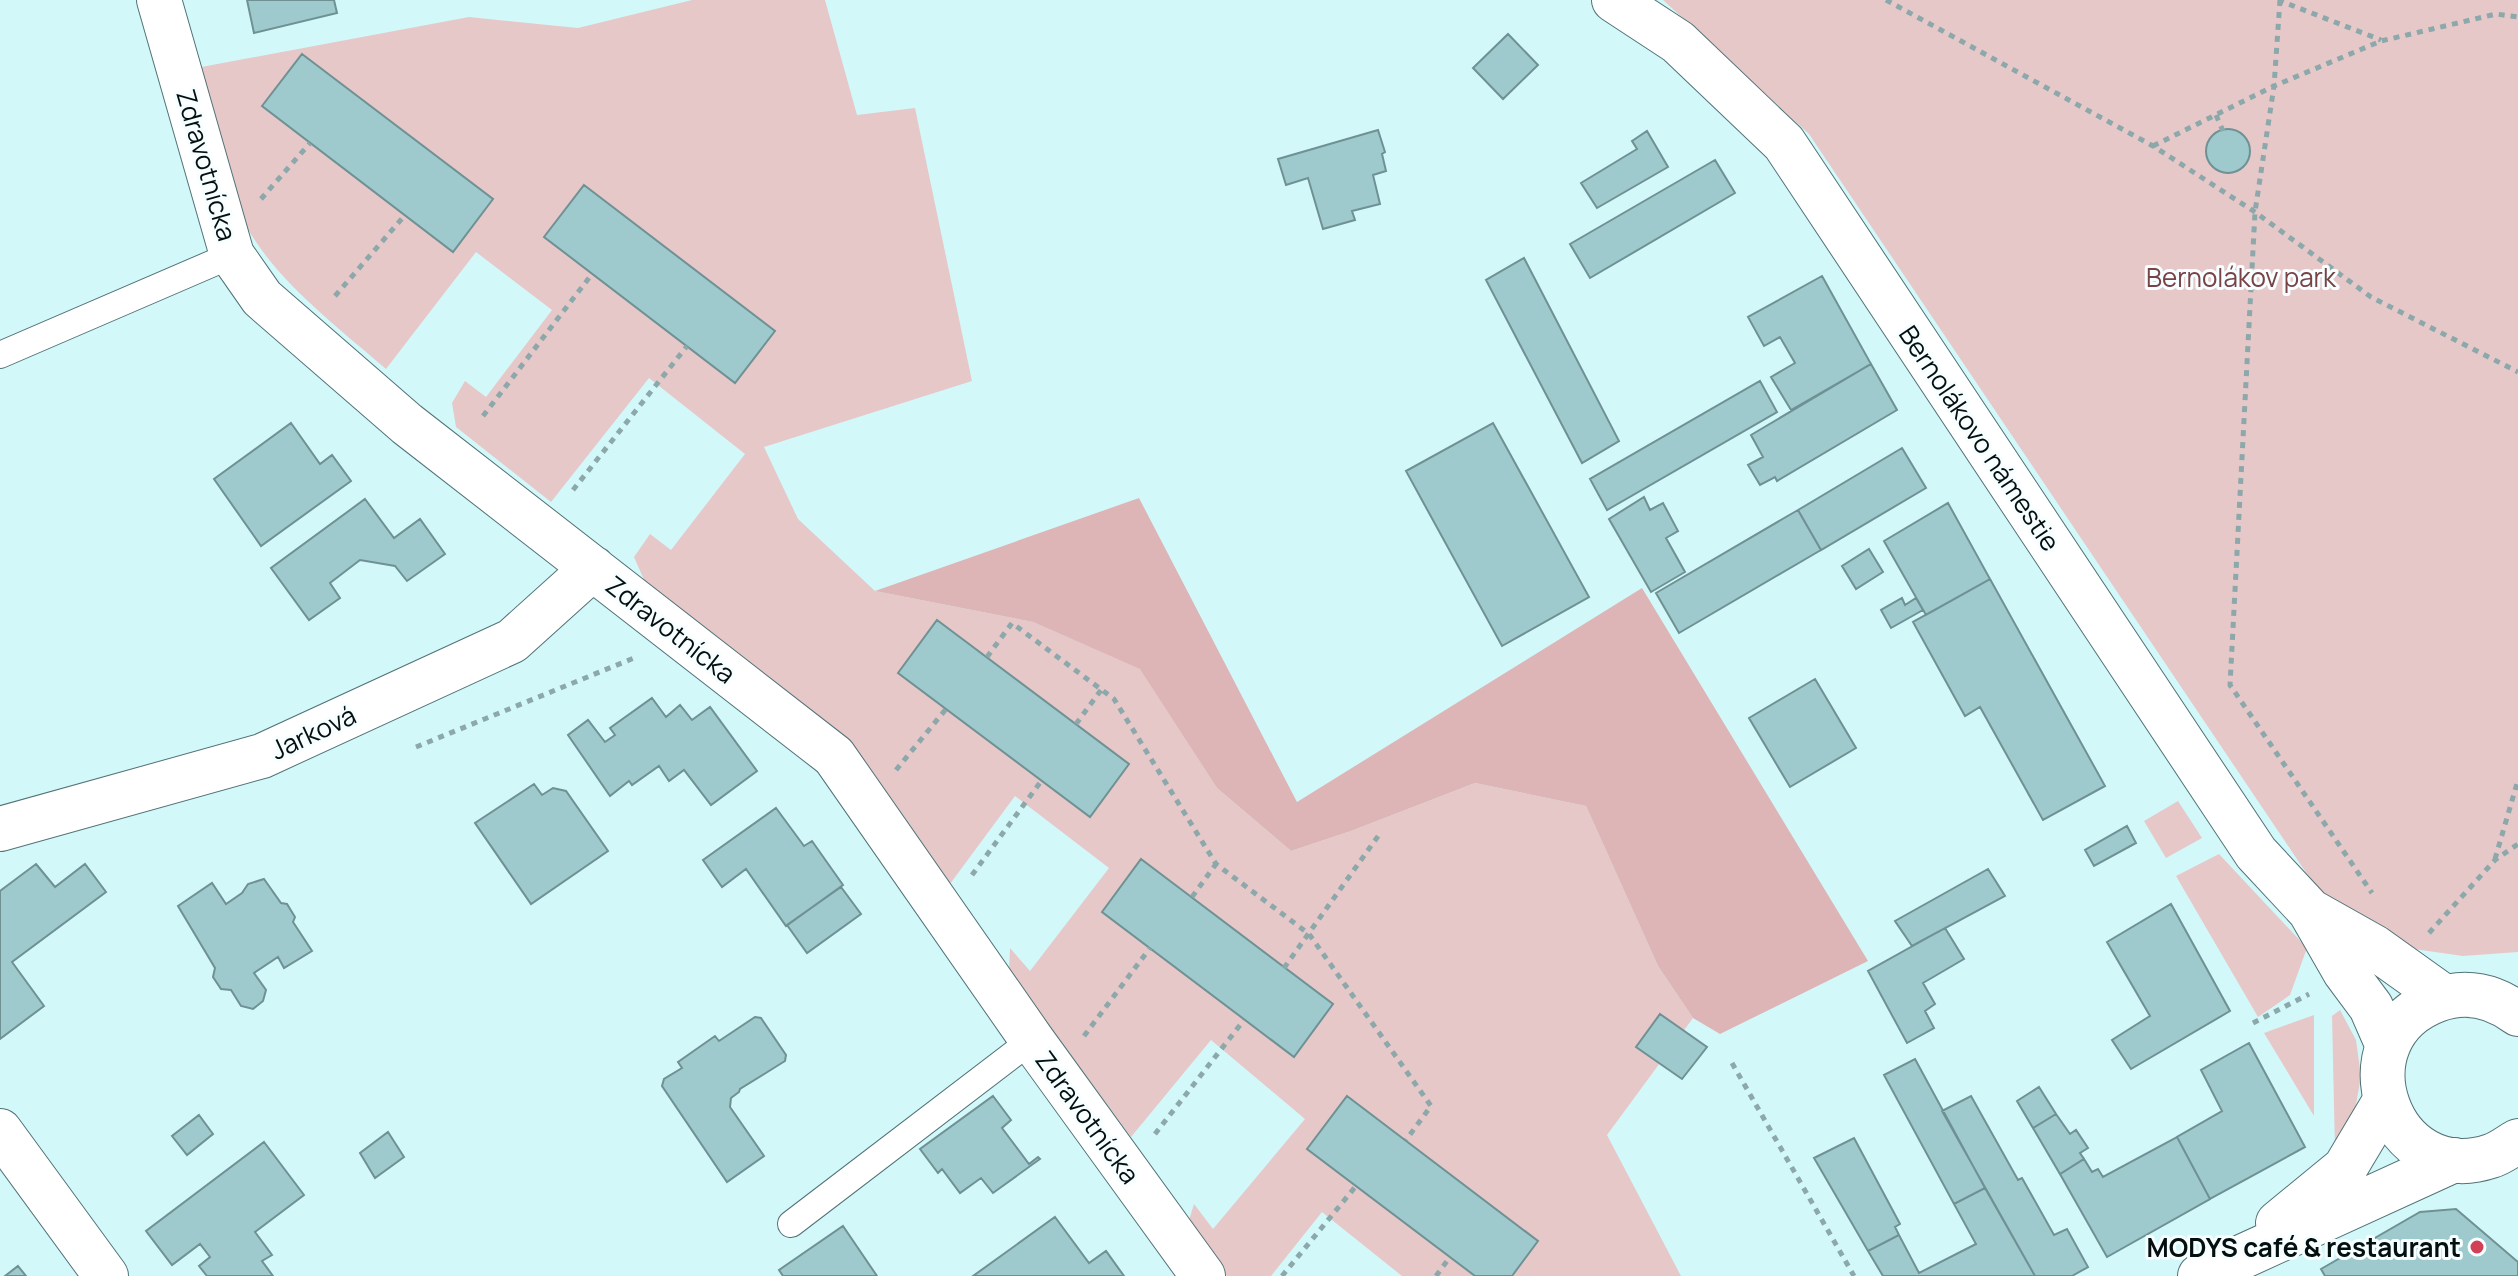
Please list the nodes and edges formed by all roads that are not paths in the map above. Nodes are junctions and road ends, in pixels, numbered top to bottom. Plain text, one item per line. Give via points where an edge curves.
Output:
1 (159, 0) edge
2 (1614, 0) edge
3 (232, 255) junction
4 (0, 355) edge
5 (593, 568) junction
6 (0, 829) edge
7 (2310, 911) junction
8 (2491, 998) edge
9 (1032, 1040) junction
10 (2388, 1046) junction
11 (2385, 1101) junction
12 (0, 1131) edge
13 (2496, 1158) edge
14 (791, 1224) dead end
15 (2218, 1267) edge
16 (106, 1276) edge
17 (1203, 1276) edge

1 - 3 street, Zdravotnícka
2 - 7 street, Bernolákovo námestie via 1678,42 1784,143 2256,853
3 - 4 lane
3 - 5 street, Zdravotnícka via 262,298 385,405
5 - 6 street, Jarková via 512,641 262,756
5 - 9 street, Zdravotnícka via 834,756
7 - 8 street, Bernolákovo námestie via 2374,947
7 - 10 street, Bernolákovo námestie via 2371,1007
8 - 10 street, Bernolákovo námestie via 2426,1004 2397,1029
9 - 14 lane
9 - 17 street, Zdravotnícka
10 - 11 street, Bernolákovo námestie via 2381,1082
11 - 13 street via 2392,1118 2417,1146 2435,1155
11 - 15 street via 2345,1168
12 - 16 street
13 - 15 street

